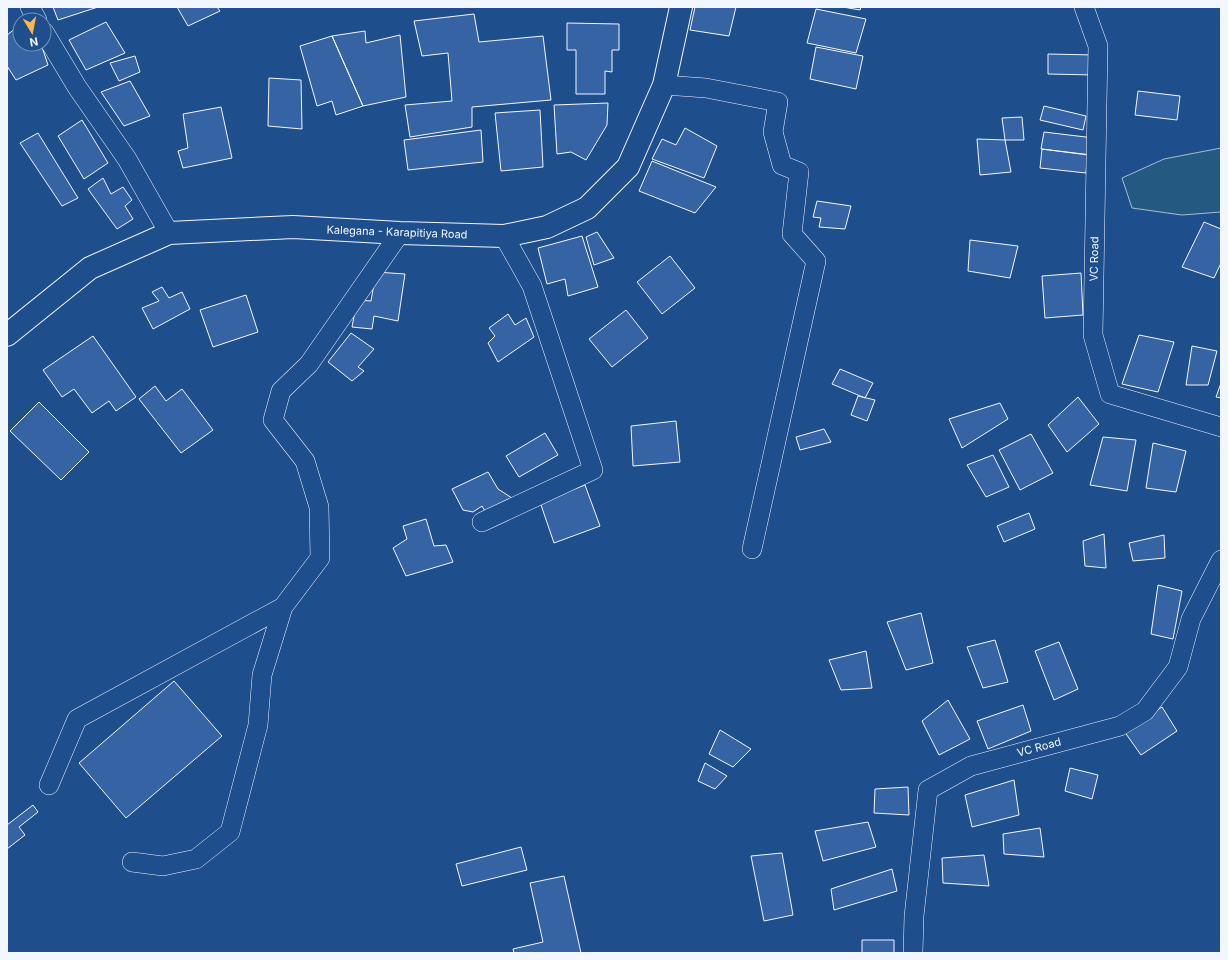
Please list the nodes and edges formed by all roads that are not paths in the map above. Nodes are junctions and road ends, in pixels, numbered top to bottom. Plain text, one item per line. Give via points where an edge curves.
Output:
1 (681, 7) edge
2 (1084, 7) edge
3 (52, 45) edge
4 (664, 85) junction
5 (168, 232) junction
6 (400, 233) junction
7 (504, 236) junction
8 (7, 335) edge
9 (1221, 426) edge
10 (482, 522) dead end
11 (752, 549) dead end
12 (1221, 560) edge
13 (283, 607) junction
14 (49, 785) dead end
15 (132, 862) dead end
16 (913, 953) edge

1 - 4 main road, Kalegana - Karapitiya Road
2 - 9 street, VC Road via 1098,46 1093,335 1110,394
3 - 5 street via 77,87 127,159
4 - 7 main road, Kalegana - Karapitiya Road via 628,167 587,208 548,227
4 - 11 street via 706,88 778,102 773,132 782,165 799,172 792,234 816,261
5 - 6 main road, Kalegana - Karapitiya Road via 293,227
5 - 8 main road, Kalegana - Karapitiya Road via 90,268
6 - 7 main road, Kalegana - Karapitiya Road
6 - 13 street via 309,364 281,390 273,420 305,462 319,507 320,558
7 - 10 street via 532,286 593,470
12 - 16 street, VC Road via 1191,619 1178,667 1144,711 1120,726 971,766 928,790 914,916
13 - 14 street via 77,719
13 - 15 street via 262,675 258,725 230,832 196,859 163,866

